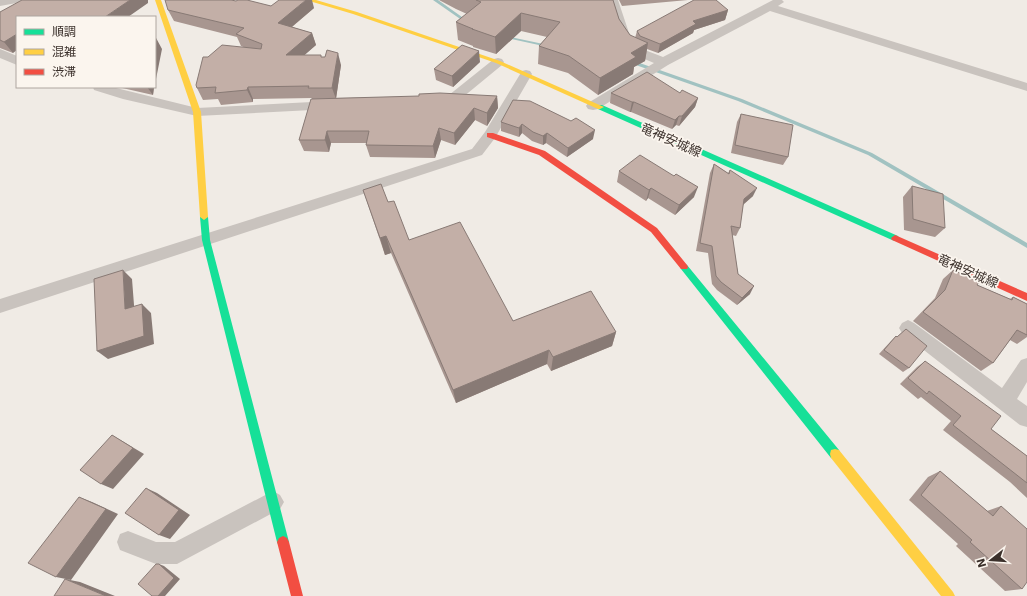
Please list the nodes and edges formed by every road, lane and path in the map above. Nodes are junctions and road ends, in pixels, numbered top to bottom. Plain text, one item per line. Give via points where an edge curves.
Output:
1 (18, 0) edge
2 (158, 0) edge
3 (309, 0) edge
4 (612, 0) edge
5 (783, 0) edge
6 (0, 3) edge
7 (769, 7) junction
8 (0, 53) edge
9 (16, 60) edge
10 (498, 62) junction
11 (664, 62) junction
12 (526, 74) junction
13 (1027, 87) edge
14 (102, 88) edge
15 (428, 100) edge
16 (340, 105) edge
17 (593, 106) junction
18 (197, 112) junction
19 (490, 135) junction
20 (206, 240) junction
21 (1027, 297) edge
22 (0, 306) edge
23 (908, 328) dead end
24 (1027, 366) edge
25 (1005, 401) junction
26 (1027, 418) edge
27 (273, 502) junction
28 (128, 542) dead end
29 (297, 596) edge
30 (949, 596) edge

1 - 6 street
2 - 18 street
3 - 10 street, 竜神安城線 via 357,10
4 - 11 street via 624,36 632,49
5 - 7 street
7 - 11 street
7 - 13 street
8 - 9 street
10 - 12 street, 竜神安城線
10 - 15 street via 452,99
11 - 17 street
12 - 17 street, 竜神安城線
12 - 19 street
14 - 18 street
16 - 18 street
17 - 21 street, 竜神安城線
18 - 20 street
19 - 20 street via 477,152
19 - 30 street via 542,153 654,230
20 - 22 street
20 - 27 street
23 - 25 street
24 - 25 street
25 - 26 street
27 - 28 street via 177,553 156,553
27 - 29 street

